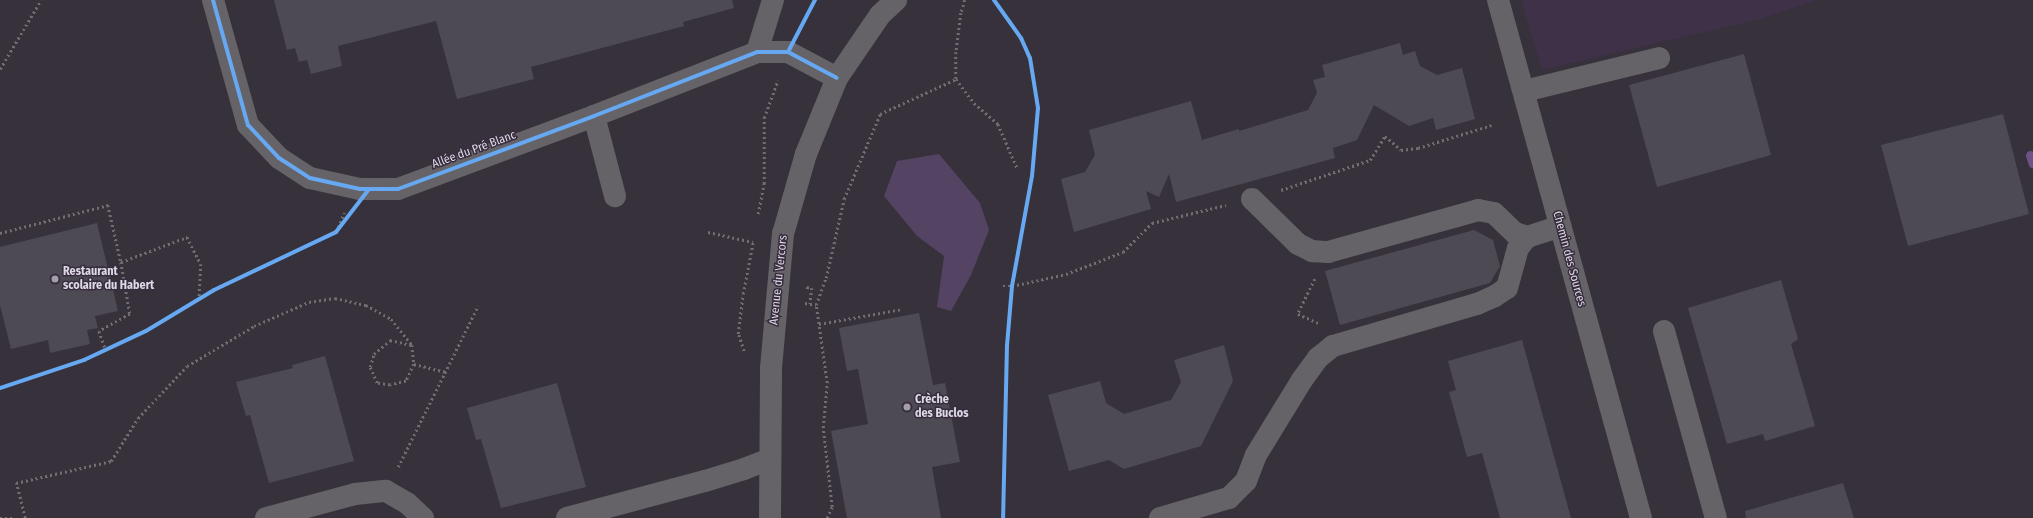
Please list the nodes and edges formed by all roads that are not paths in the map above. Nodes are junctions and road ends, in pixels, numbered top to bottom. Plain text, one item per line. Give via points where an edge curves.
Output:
1 (213, 0) edge
2 (773, 0) edge
3 (896, 0) edge
4 (1498, 0) edge
5 (757, 52) junction
6 (1659, 58) dead end
7 (837, 78) junction
8 (1524, 90) junction
9 (594, 116) junction
10 (615, 196) dead end
11 (1252, 199) road end
12 (1560, 226) junction
13 (1527, 237) junction
14 (1664, 331) dead end
15 (770, 459) junction
16 (266, 518) edge
17 (423, 518) edge
18 (567, 518) edge
19 (770, 518) edge
20 (1160, 518) edge
21 (1641, 518) edge
22 (1716, 518) edge

1 - 9 street, Allée du Pré Blanc via 248,125 279,158 310,178 360,189 398,189
2 - 5 street
3 - 7 street, Avenue du Vercors via 880,15
4 - 8 street, Chemin des Sources
5 - 7 street, Allée du Pré Blanc via 788,52
5 - 9 street, Allée du Pré Blanc
6 - 8 street
7 - 15 street, Avenue du Vercors via 806,154 783,234 771,368
8 - 12 street, Chemin des Sources
9 - 10 street
11 - 13 street via 1298,244 1312,251 1328,252 1478,210 1494,213 1515,233
12 - 13 street
12 - 21 street, Chemin des Sources
13 - 20 street via 1518,248 1507,288 1495,296 1477,304 1333,346 1318,358 1256,456 1246,481 1229,498
14 - 22 street
15 - 18 street via 705,481
15 - 19 street, Avenue du Vercors
16 - 17 street via 355,494 386,491 407,502

